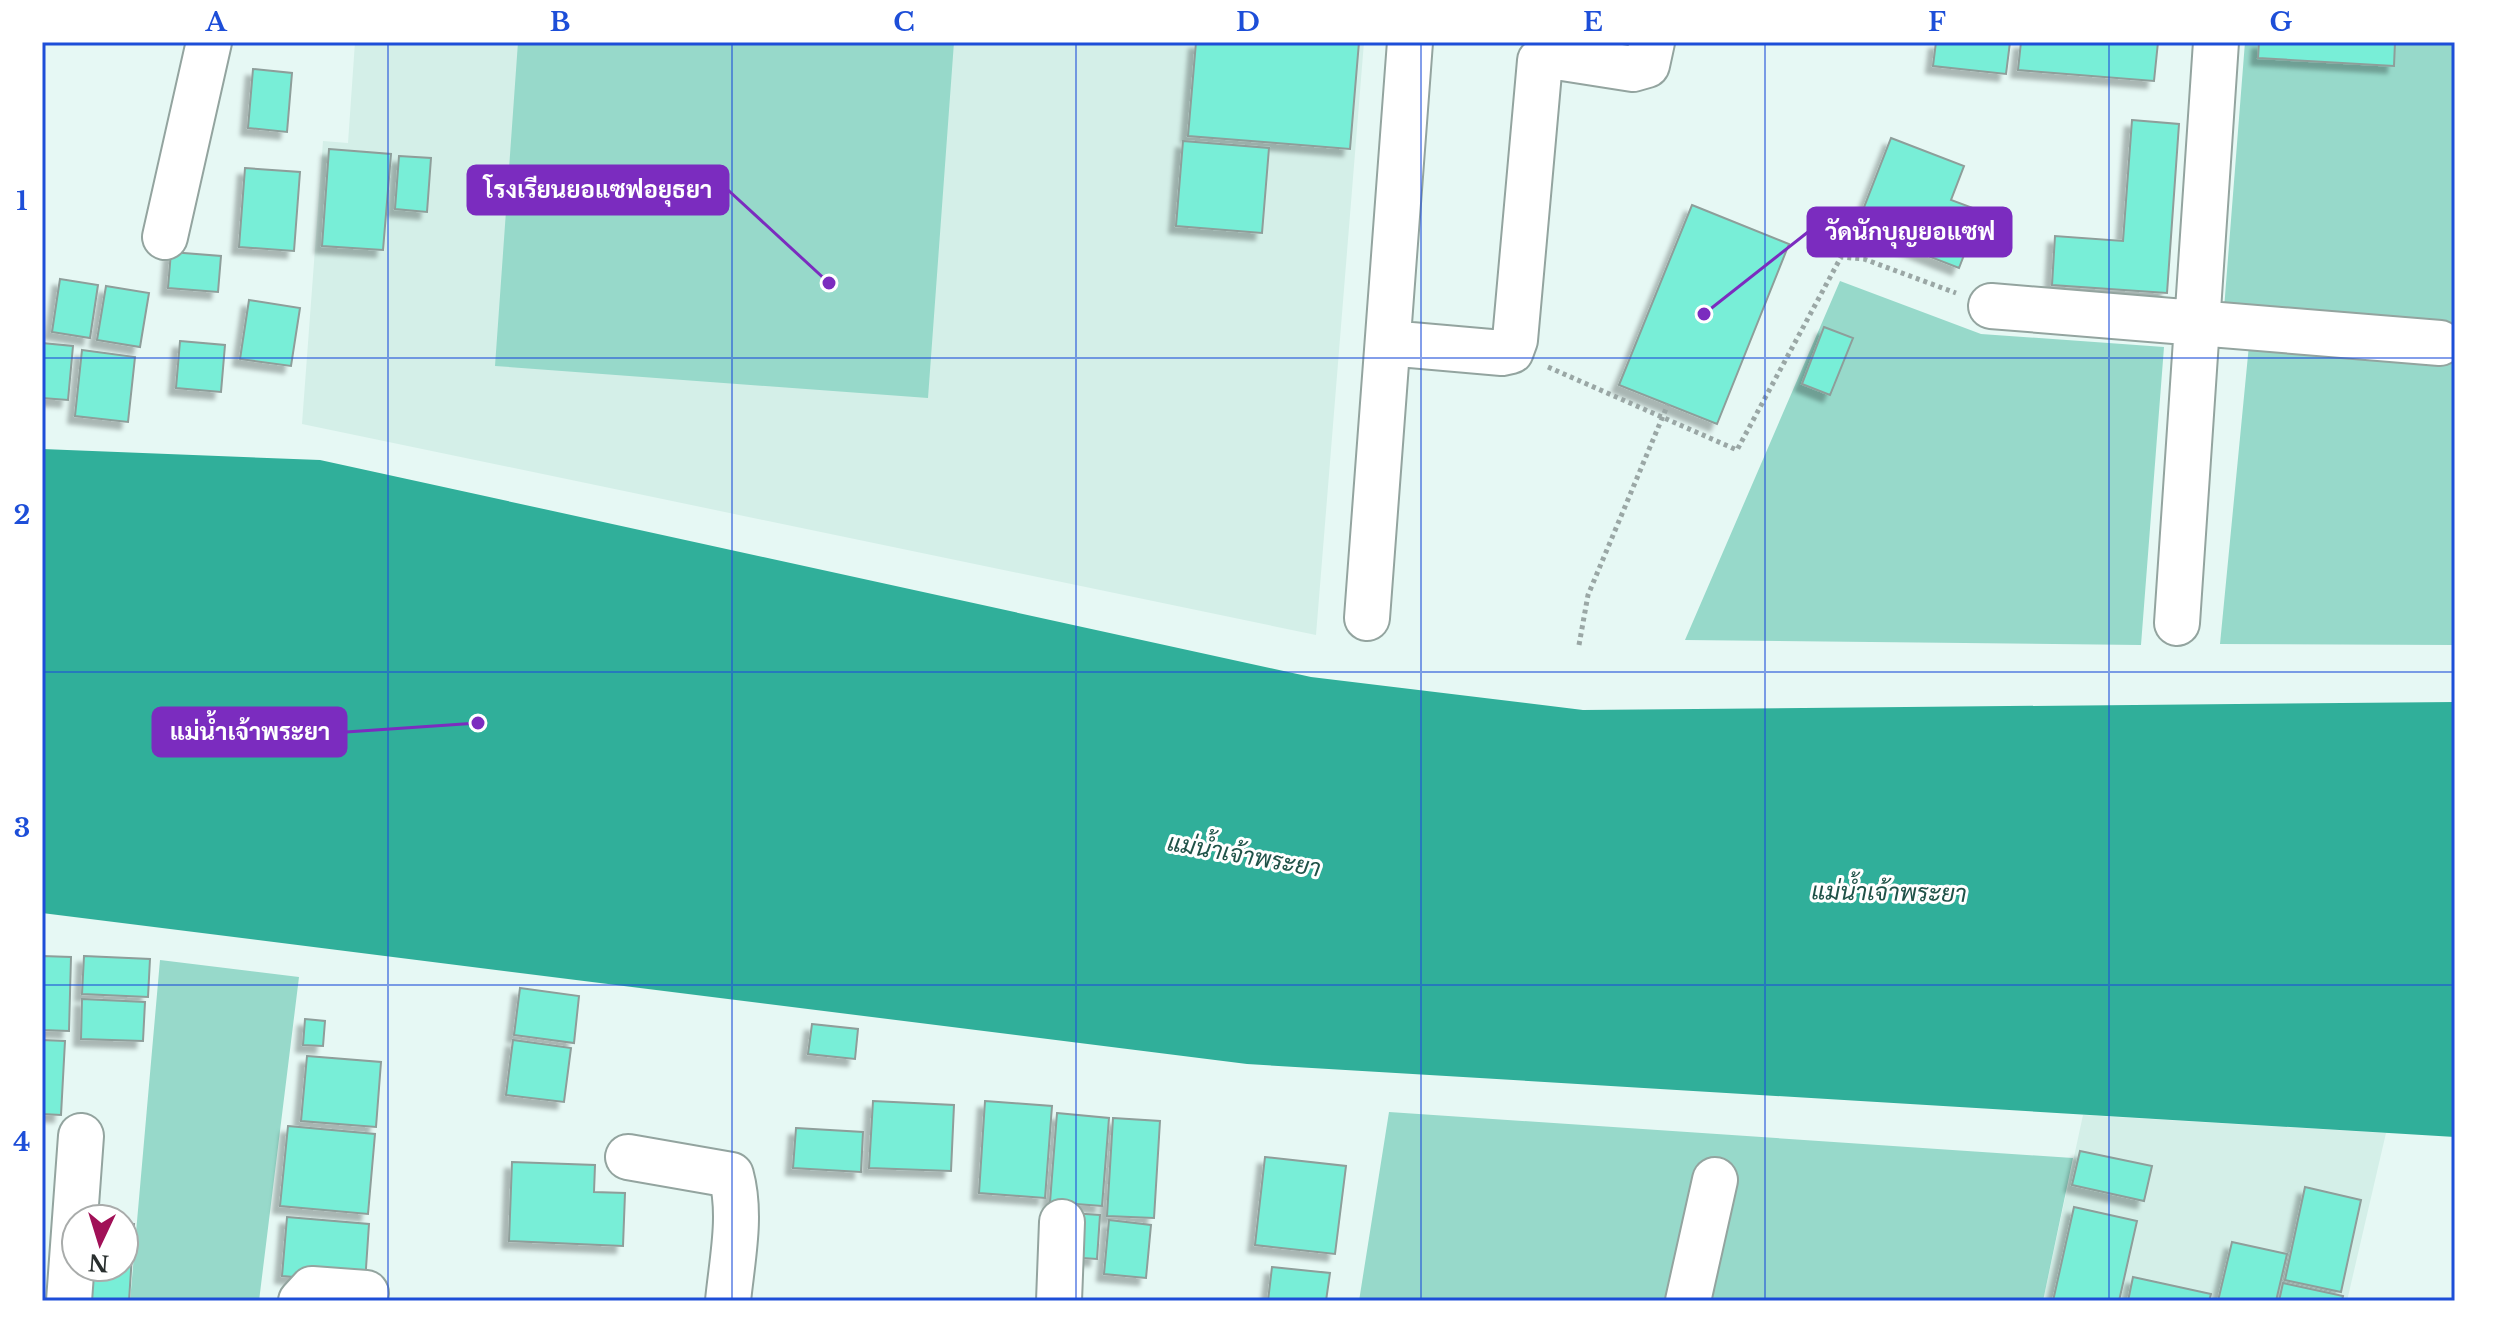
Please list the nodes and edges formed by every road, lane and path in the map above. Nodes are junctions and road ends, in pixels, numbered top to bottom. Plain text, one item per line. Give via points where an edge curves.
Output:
1 (209, 42) edge
2 (1410, 42) edge
3 (1652, 42) edge
4 (2216, 42) edge
5 (165, 237) dead end
6 (1991, 306) joint
7 (2196, 322) junction
8 (1388, 343) junction
9 (2440, 343) dead end
10 (1575, 379) dead end
11 (1668, 404) dead end
12 (1663, 417) junction
13 (1367, 618) dead end
14 (2177, 623) dead end
15 (1579, 645) dead end
16 (81, 1136) dead end
17 (628, 1157) dead end
18 (1715, 1180) dead end
19 (1062, 1222) dead end
20 (366, 1293) dead end
21 (69, 1301) edge
22 (301, 1301) edge
23 (728, 1301) edge
24 (1059, 1301) edge
25 (1688, 1301) edge

1 - 5 lane
2 - 8 lane
3 - 8 lane via 1647,65 1633,69 1550,56 1540,61 1511,351
4 - 7 lane
6 - 7 lane
6 - 12 path via 1864,259 1841,257 1739,449
7 - 9 lane
7 - 14 lane
8 - 13 lane
10 - 12 path
11 - 12 path
12 - 15 path via 1588,595
16 - 21 lane
17 - 23 lane via 731,1175 736,1211
18 - 25 lane
19 - 24 lane
20 - 22 lane via 312,1289

